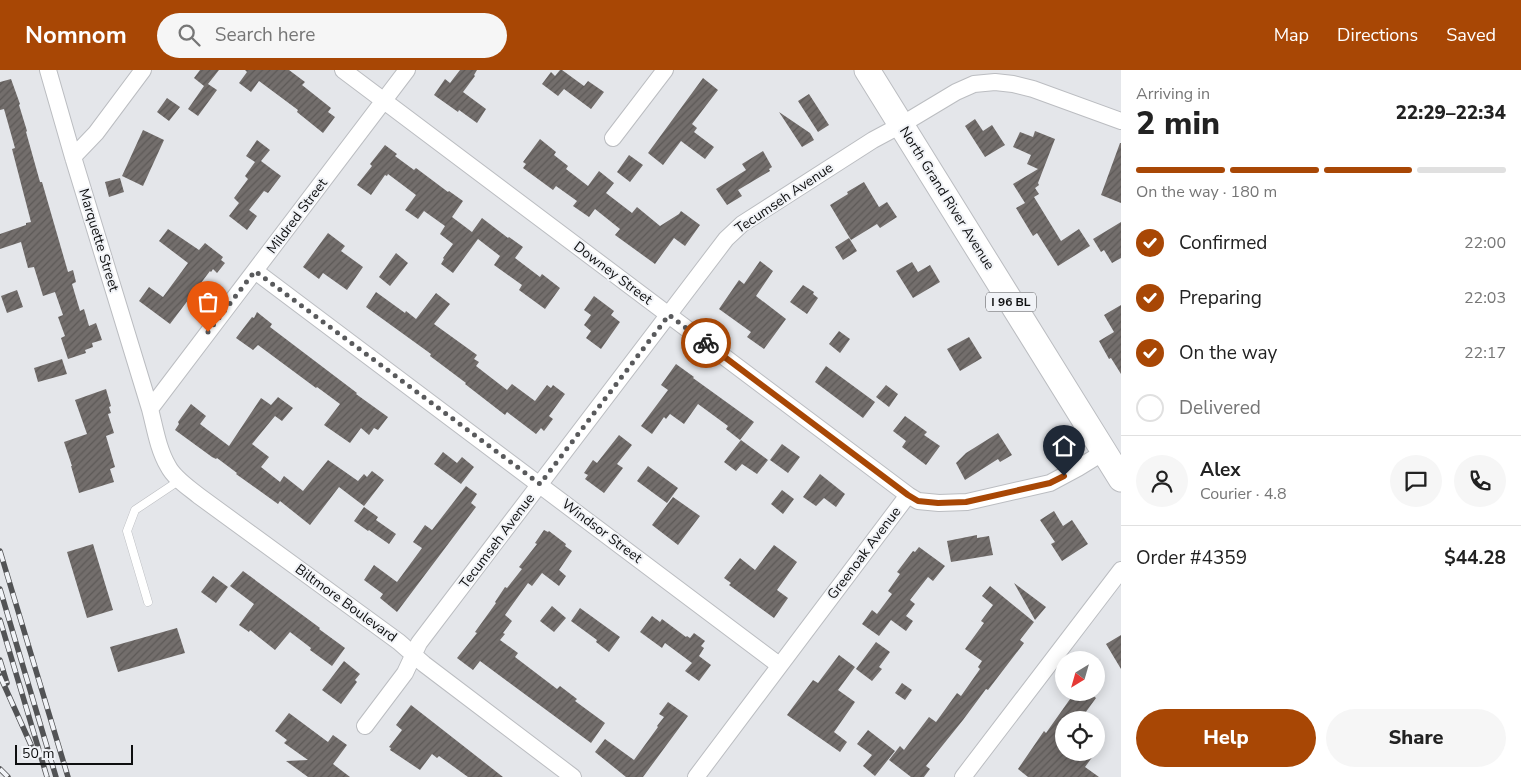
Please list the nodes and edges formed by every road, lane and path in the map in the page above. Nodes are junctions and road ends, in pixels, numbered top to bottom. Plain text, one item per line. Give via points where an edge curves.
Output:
1 (48, 70) edge
2 (143, 70) edge
3 (343, 70) edge
4 (406, 70) edge
5 (665, 70) edge
6 (867, 70) edge
7 (384, 101) junction
8 (1121, 121) edge
9 (901, 125) junction
10 (613, 138) dead end
11 (73, 156) junction
12 (255, 271) junction
13 (669, 315) junction
14 (150, 409) junction
15 (1104, 452) junction
16 (1121, 479) edge
17 (180, 480) junction
18 (540, 484) junction
19 (908, 495) junction
20 (1121, 570) edge
21 (148, 602) dead end
22 (414, 655) junction
23 (780, 665) junction
24 (365, 726) dead end
25 (573, 777) edge
26 (696, 777) edge
27 (963, 777) edge

1 - 11 street, Marquette Street
2 - 11 street via 96,133
3 - 7 street, Downey Street
4 - 7 street, Mildred Street
5 - 10 street
6 - 9 main road, North Grand River Avenue / I 96 BL
7 - 12 street, Mildred Street
7 - 13 street, Downey Street
8 - 9 street, Tecumseh Avenue via 1033,89 995,82 974,84 956,92
9 - 13 street, Tecumseh Avenue via 742,224 726,239
9 - 15 main road, North Grand River Avenue / I 96 BL
11 - 14 street, Marquette Street
12 - 14 street, Mildred Street
12 - 18 street, Windsor Street
13 - 18 street, Tecumseh Avenue
13 - 19 street, Downey Street
14 - 17 street, Biltmore Boulevard via 168,467
15 - 16 main road, North Grand River Avenue / I 96 BL
15 - 19 street, Greenoak Avenue via 1050,483 966,502 918,501
17 - 21 lane via 135,510 127,531
17 - 22 street, Biltmore Boulevard
18 - 22 street, Tecumseh Avenue via 419,643
18 - 23 street, Windsor Street
19 - 23 street, Greenoak Avenue
20 - 27 street
22 - 24 street, Tecumseh Avenue via 405,673
22 - 25 street, Biltmore Boulevard
23 - 26 street, Greenoak Avenue

